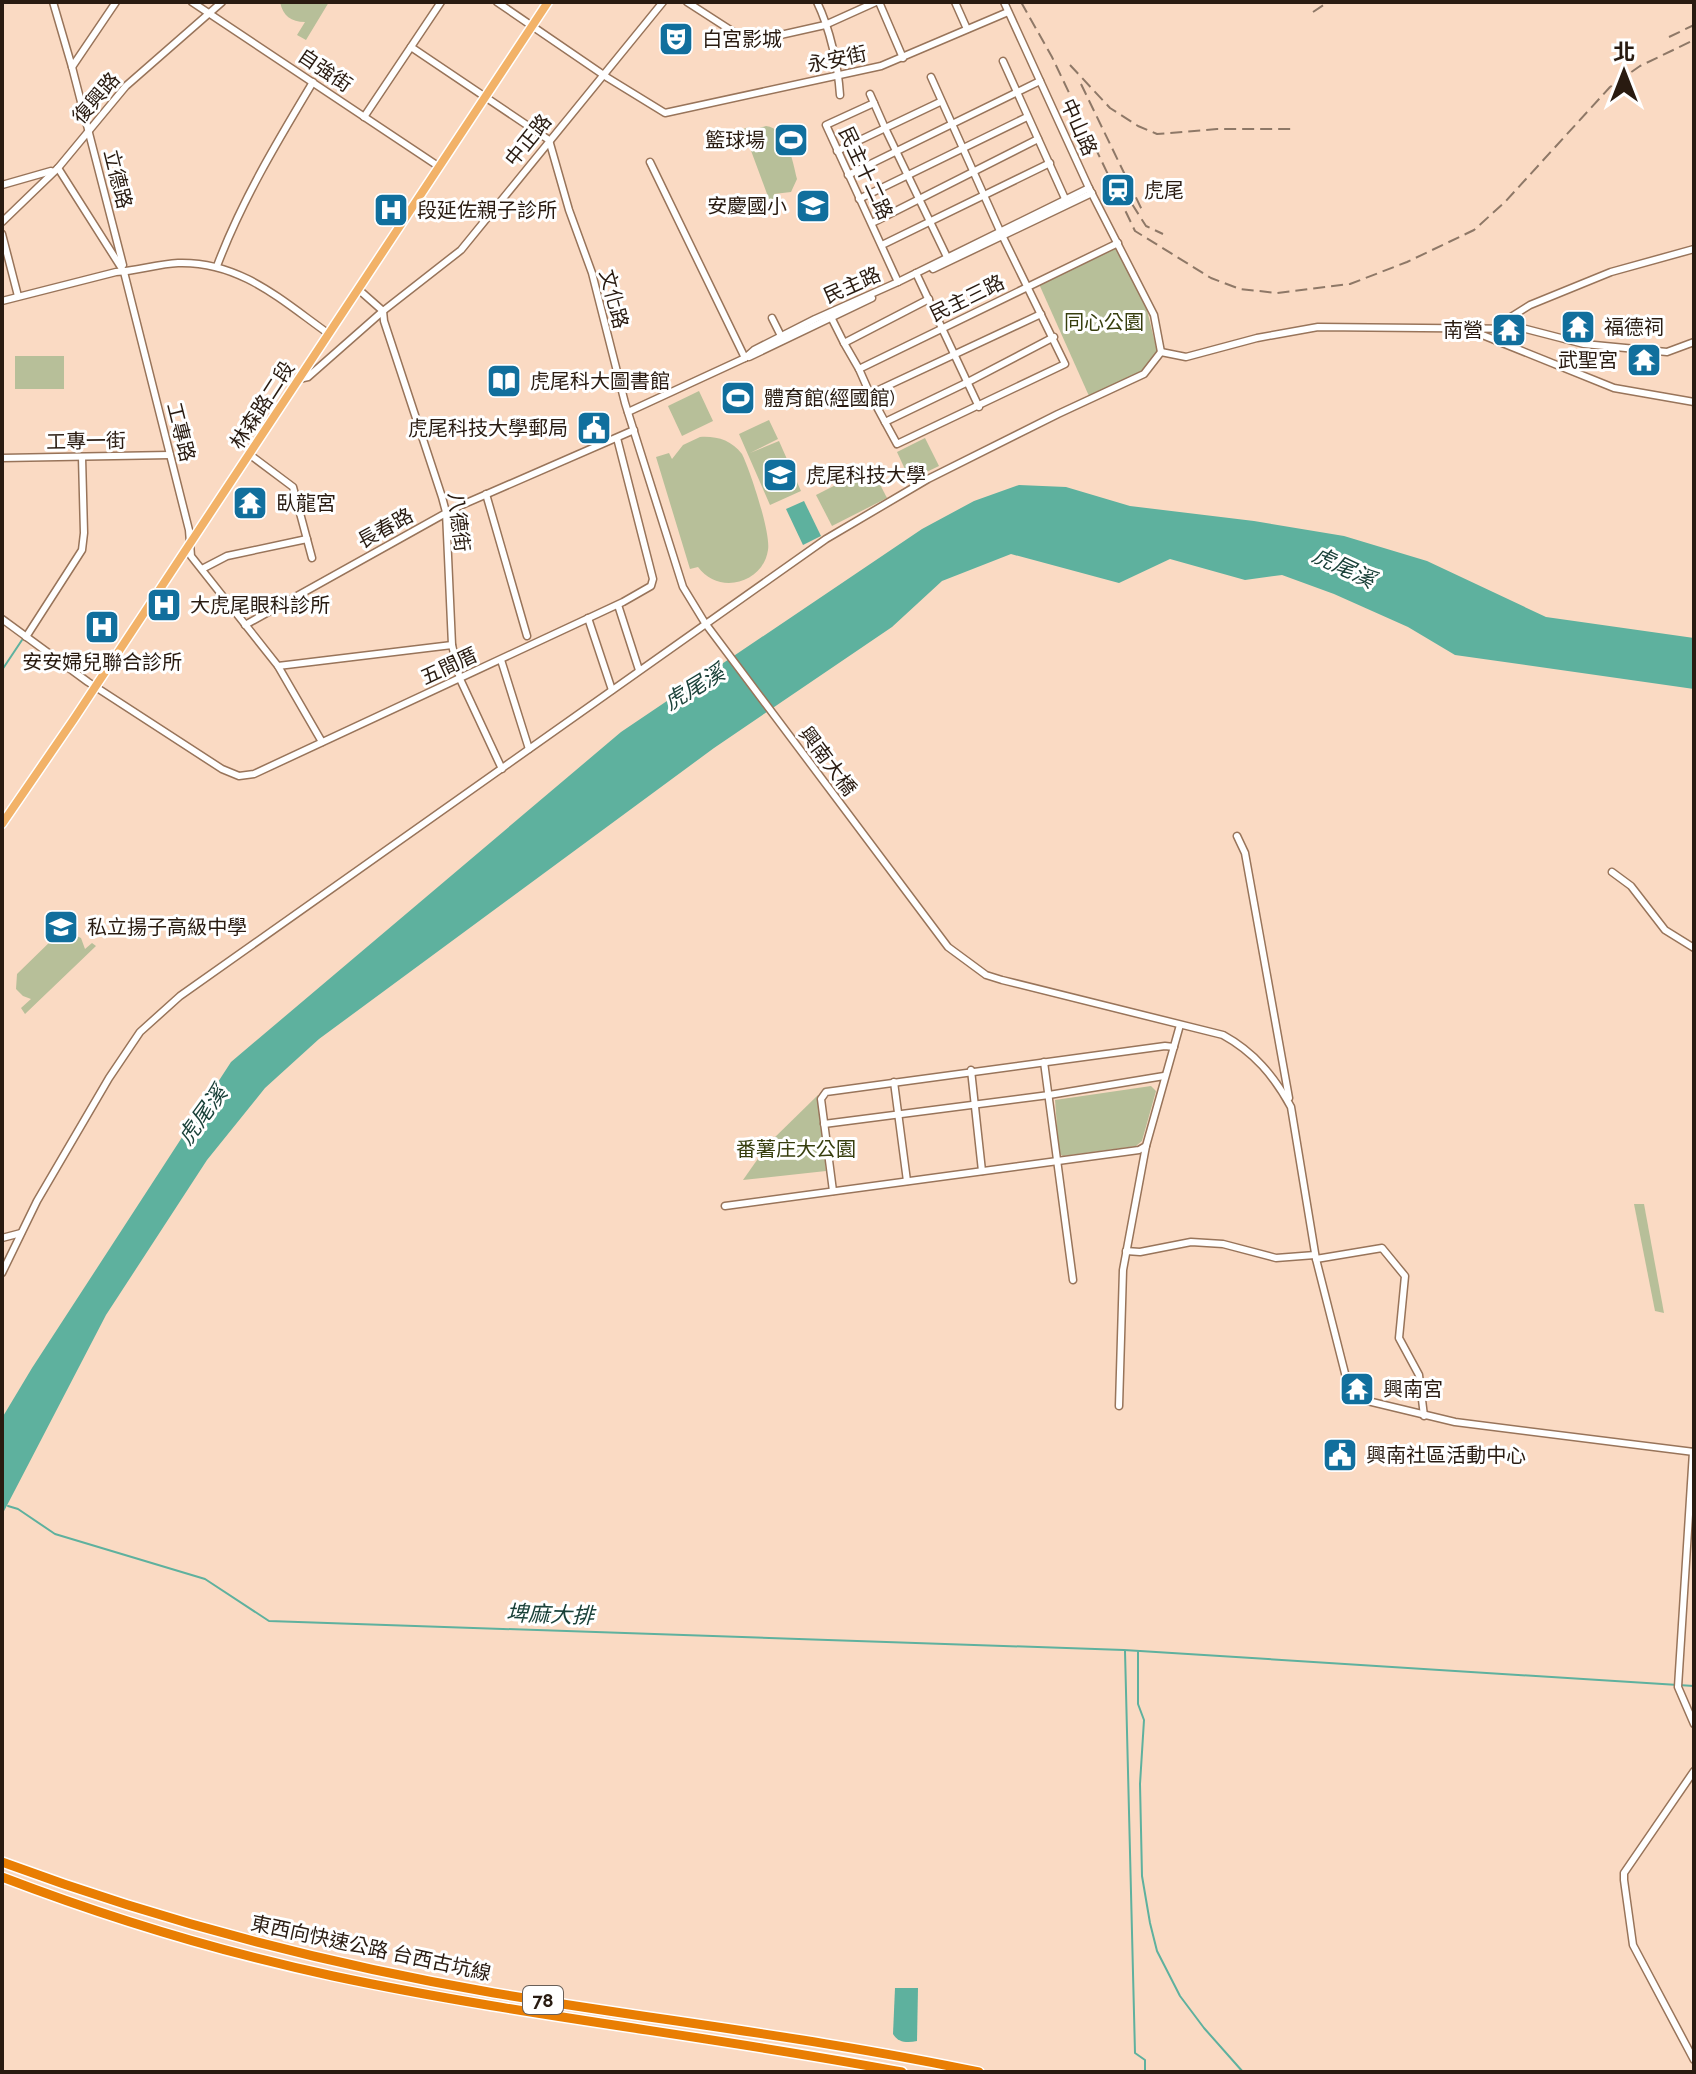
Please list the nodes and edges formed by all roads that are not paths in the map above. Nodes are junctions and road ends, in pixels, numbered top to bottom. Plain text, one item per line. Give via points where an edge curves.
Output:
1 (53, 2) edge
2 (116, 2) edge
3 (192, 2) edge
4 (222, 2) edge
5 (441, 2) edge
6 (497, 2) edge
7 (548, 2) edge
8 (663, 2) edge
9 (687, 2) edge
10 (817, 2) edge
11 (877, 2) edge
12 (955, 2) edge
13 (1004, 2) edge
14 (1008, 12) junction
15 (209, 13) junction
16 (825, 25) junction
17 (532, 26) junction
18 (967, 29) junction
19 (411, 47) junction
20 (903, 58) junction
21 (1003, 61) dead end
22 (72, 67) junction
23 (603, 74) junction
24 (838, 76) junction
25 (931, 77) dead end
26 (1040, 81) junction
27 (313, 82) junction
28 (1017, 93) junction
29 (870, 94) dead end
30 (840, 95) dead end
31 (486, 96) junction
32 (940, 102) junction
33 (874, 103) junction
34 (364, 117) junction
35 (1027, 117) junction
36 (952, 124) junction
37 (885, 128) junction
38 (89, 130) junction
39 (1038, 139) junction
40 (549, 140) junction
41 (963, 148) junction
42 (837, 151) junction
43 (897, 151) junction
44 (650, 162) dead end
45 (1050, 163) junction
46 (438, 166) junction
47 (58, 168) junction
48 (974, 171) junction
49 (848, 175) junction
50 (908, 175) junction
51 (2, 185) edge
52 (1091, 191) junction
53 (986, 195) junction
54 (919, 198) junction
55 (859, 199) junction
56 (1067, 202) junction
57 (930, 220) junction
58 (2, 222) edge
59 (872, 223) junction
60 (1001, 233) junction
61 (2, 234) edge
62 (1118, 243) junction
63 (882, 245) junction
64 (1694, 249) edge
65 (947, 257) junction
66 (217, 266) junction
67 (124, 272) junction
68 (917, 275) junction
69 (898, 282) junction
70 (1027, 287) junction
71 (358, 289) junction
72 (18, 296) junction
73 (929, 299) junction
74 (2, 301) edge
75 (383, 311) junction
76 (1041, 314) junction
77 (830, 316) junction
78 (772, 318) dead end
79 (1462, 327) junction
80 (1495, 327) junction
81 (943, 328) junction
82 (329, 334) junction
83 (1054, 337) junction
84 (782, 339) junction
85 (1694, 342) edge
86 (844, 343) junction
87 (1161, 352) junction
88 (955, 355) junction
89 (745, 358) junction
90 (859, 369) junction
91 (298, 379) junction
92 (968, 382) junction
93 (870, 394) junction
94 (1694, 402) edge
95 (979, 407) junction
96 (628, 412) junction
97 (885, 422) junction
98 (634, 430) junction
99 (617, 438) junction
100 (249, 454) junction
101 (170, 455) junction
102 (82, 457) junction
103 (2, 458) edge
104 (486, 494) junction
105 (446, 512) junction
106 (307, 539) junction
107 (191, 541) junction
108 (312, 558) dead end
109 (202, 569) junction
110 (618, 605) junction
111 (588, 618) junction
112 (2, 619) edge
113 (705, 623) junction
114 (245, 625) junction
115 (527, 636) dead end
116 (26, 637) junction
117 (452, 645) junction
118 (501, 660) junction
119 (278, 666) junction
120 (639, 670) junction
121 (460, 679) junction
122 (95, 686) junction
123 (612, 690) junction
124 (322, 742) junction
125 (529, 749) junction
126 (502, 769) junction
127 (2, 824) edge
128 (1237, 836) dead end
129 (1612, 872) dead end
130 (1694, 948) edge
131 (1180, 1025) junction
132 (1174, 1047) junction
133 (1044, 1062) junction
134 (971, 1070) junction
135 (1164, 1076) junction
136 (894, 1082) junction
137 (1049, 1095) junction
138 (975, 1104) junction
139 (1291, 1107) junction
140 (898, 1115) junction
141 (824, 1124) junction
142 (1146, 1146) junction
143 (1057, 1160) junction
144 (982, 1171) junction
145 (907, 1181) junction
146 (833, 1191) junction
147 (725, 1206) dead end
148 (21, 1233) junction
149 (2, 1238) edge
150 (1126, 1251) junction
151 (1315, 1257) junction
152 (2, 1273) edge
153 (1073, 1280) dead end
154 (1119, 1406) dead end
155 (1424, 1416) junction
156 (1693, 1452) edge
157 (1694, 1724) edge
158 (1694, 1771) edge
159 (2, 1862) edge
160 (2, 1877) edge
161 (1694, 2060) edge
162 (902, 2072) edge
163 (979, 2072) edge

1 - 22 street, 立德路
2 - 22 street
3 - 15 street, 自強街
4 - 15 street, 復興路
5 - 19 street
6 - 17 street
7 - 17 main road, 林森路二段
8 - 23 street, 中正路
9 - 16 street via 749,42
10 - 16 street
11 - 16 street
11 - 20 street
12 - 18 street
13 - 14 street, 中山路
14 - 18 street, 永安街
14 - 26 street, 中山路
15 - 27 street, 自強街
15 - 38 street, 復興路 via 126,86
16 - 24 street
17 - 23 street
17 - 31 main road, 林森路二段
18 - 20 street, 永安街
19 - 31 street
19 - 34 street
20 - 24 street, 永安街
21 - 28 street
22 - 38 street, 立德路
23 - 24 street, 永安街 via 665,113
23 - 40 street, 中正路
24 - 30 street
25 - 32 street
26 - 28 street
26 - 52 street, 中山路
27 - 34 street, 自強街
27 - 66 street via 238,213
28 - 35 street
28 - 36 street
29 - 33 street
31 - 40 street
31 - 46 main road, 林森路二段
32 - 36 street
32 - 37 street
33 - 37 street
33 - 42 street, 民主十二路 via 826,125
34 - 46 street, 自強街
35 - 39 street
35 - 41 street
36 - 41 street
36 - 43 street
37 - 42 street
37 - 43 street
38 - 47 street, 復興路
38 - 67 street, 立德路
39 - 45 street
39 - 48 street
40 - 75 street, 中正路 via 450,262
40 - 96 street, 文化路 via 592,273
41 - 48 street
41 - 50 street
42 - 49 street, 民主十二路
43 - 49 street
43 - 50 street
44 - 89 street
45 - 53 street
45 - 56 street
46 - 71 main road, 林森路二段
47 - 51 street
47 - 58 street, 復興路
47 - 67 street, 工專路
48 - 53 street
48 - 54 street
49 - 55 street, 民主十二路
50 - 54 street
50 - 55 street
52 - 56 street, 民主路
52 - 62 street, 中山路
53 - 57 street
53 - 60 street
54 - 57 street
54 - 59 street
55 - 59 street, 民主十二路
56 - 60 street, 民主路
57 - 63 street
57 - 65 street
59 - 63 street, 民主十二路
60 - 65 street, 民主路
60 - 68 street
60 - 70 street
61 - 72 street
62 - 70 street, 民主三路
62 - 87 street, 中山路 via 1154,315
63 - 69 street, 民主十二路
64 - 80 street via 1611,272 1530,305
65 - 68 street, 民主路
66 - 67 street via 178,263
66 - 82 street via 260,285
67 - 72 street
67 - 101 street, 工專路
68 - 69 street, 民主路
68 - 73 street
68 - 77 street
69 - 77 street, 民主路
70 - 76 street
70 - 81 street, 民主三路
71 - 75 street
71 - 82 main road, 林森路二段
72 - 74 street
73 - 81 street
73 - 86 street
75 - 91 street, 中正路 via 308,377
75 - 105 street, 八德街
76 - 83 street
76 - 88 street
77 - 84 street, 民主路
77 - 86 street
78 - 84 street
79 - 80 street
79 - 87 street via 1318,327 1186,357
79 - 94 street via 1614,388
80 - 85 street via 1630,350 1667,352
81 - 88 street
81 - 90 street, 民主三路
82 - 91 main road, 林森路二段
83 - 92 street
83 - 95 street via 1065,364
84 - 89 street, 民主路
86 - 90 street
87 - 113 street via 1144,374 868,513
88 - 92 street
88 - 93 street
89 - 96 street, 民主路
90 - 93 street
91 - 100 main road, 林森路二段
92 - 95 street
92 - 97 street
93 - 97 street
95 - 97 street via 897,444
96 - 98 street, 文化路
98 - 99 street, 長春路
98 - 113 street, 文化路 via 683,587
99 - 104 street, 長春路
99 - 110 street via 653,579 651,586
100 - 106 street via 293,487
100 - 107 main road, 林森路二段
101 - 102 street, 工專一街
101 - 107 street, 工專路
102 - 103 street, 工專一街
102 - 116 street via 82,550
104 - 105 street, 長春路
104 - 115 street
105 - 114 street, 長春路
105 - 117 street, 八德街
106 - 108 street
106 - 109 street via 227,556
107 - 109 street, 工專路 via 191,556
107 - 122 main road, 林森路二段
109 - 114 street, 工專路
110 - 111 street
110 - 120 street
111 - 118 street, 五間厝
111 - 123 street
112 - 116 street, 五間厝
113 - 120 street
113 - 131 street, 興南大橋 via 948,947 986,975
114 - 119 street, 工專路
116 - 122 street, 五間厝
117 - 119 street
117 - 121 street, 八德街
118 - 121 street, 五間厝
118 - 125 street
119 - 124 street, 工專路
120 - 123 street
121 - 124 street, 五間厝
121 - 126 street, 八德街
122 - 124 street, 五間厝 via 231,775 254,774
122 - 127 main road, 林森路二段
123 - 125 street
125 - 126 street
126 - 148 street via 214,971 140,1032
128 - 139 street via 1245,853
129 - 130 street via 1631,886 1665,930
131 - 132 street
131 - 139 street, 興南大橋 via 1223,1035 1245,1047
132 - 133 street
132 - 135 street
133 - 134 street
133 - 137 street
134 - 136 street
134 - 138 street
135 - 137 street
135 - 142 street
136 - 140 street
136 - 141 street via 826,1092 821,1099
137 - 138 street
137 - 143 street
138 - 140 street
138 - 144 street
139 - 151 street
140 - 141 street
140 - 145 street
141 - 146 street
142 - 143 street
142 - 150 street
143 - 144 street
143 - 153 street
144 - 145 street
145 - 146 street
146 - 147 street
148 - 149 street
148 - 152 street
150 - 151 street via 1191,1242 1276,1258
150 - 154 street
151 - 155 street via 1351,1397
151 - 155 street via 1382,1248 1405,1276 1399,1338 1419,1375
155 - 156 street
156 - 157 street via 1678,1685
158 - 161 street via 1624,1880 1633,1945
159 - 163 highway, 東西向快速公路 台西古坑線 / 78 via 230,1936 394,1973
160 - 162 highway, 東西向快速公路 台西古坑線 / 78 via 197,1942 333,1976

